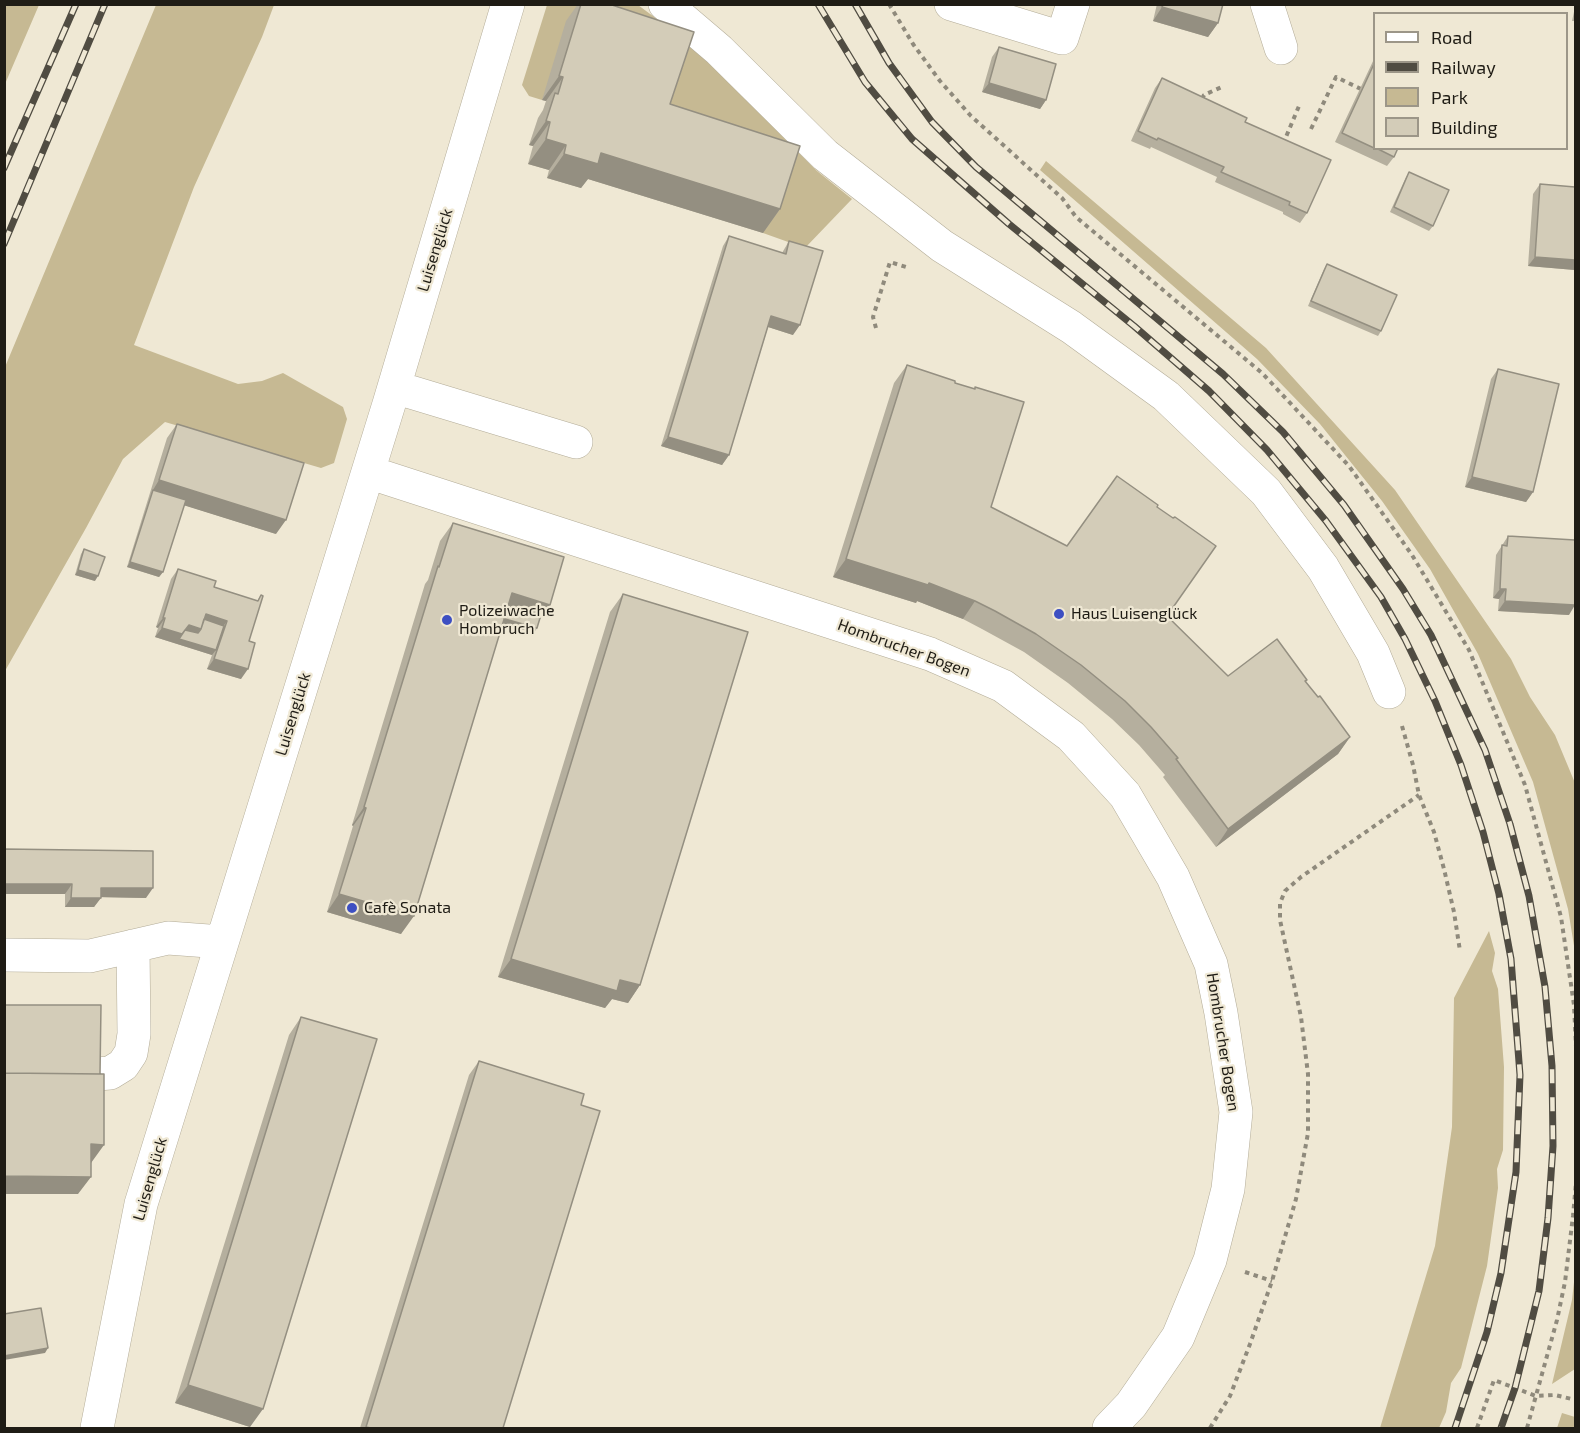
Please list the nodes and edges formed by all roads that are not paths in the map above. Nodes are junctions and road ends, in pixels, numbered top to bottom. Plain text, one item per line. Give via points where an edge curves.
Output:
1 (508, 4) edge
2 (665, 4) edge
3 (951, 4) edge
4 (1073, 4) edge
5 (1267, 4) edge
6 (1281, 48) dead end
7 (394, 387) junction
8 (576, 442) dead end
9 (368, 472) junction
10 (1389, 692) road end
11 (222, 942) junction
12 (133, 946) junction
13 (4, 955) edge
14 (97, 1074) edge
15 (97, 1428) edge
16 (1110, 1428) edge

1 - 7 street, Luisenglück
2 - 10 street via 719,50 825,155 942,246 1071,327 1166,396 1266,492 1323,568 1373,652
3 - 4 street via 1062,38
5 - 6 street
7 - 8 street
7 - 9 street, Luisenglück
9 - 11 street, Luisenglück
9 - 16 street, Hombrucher Bogen via 930,654 1003,686 1071,736 1125,795 1173,877 1211,964 1236,1112 1228,1189 1210,1260 1178,1337 1131,1405
11 - 12 street via 168,938
11 - 15 street, Luisenglück via 141,1204
12 - 13 street via 90,956
12 - 14 street via 131,1053 123,1065 110,1073

